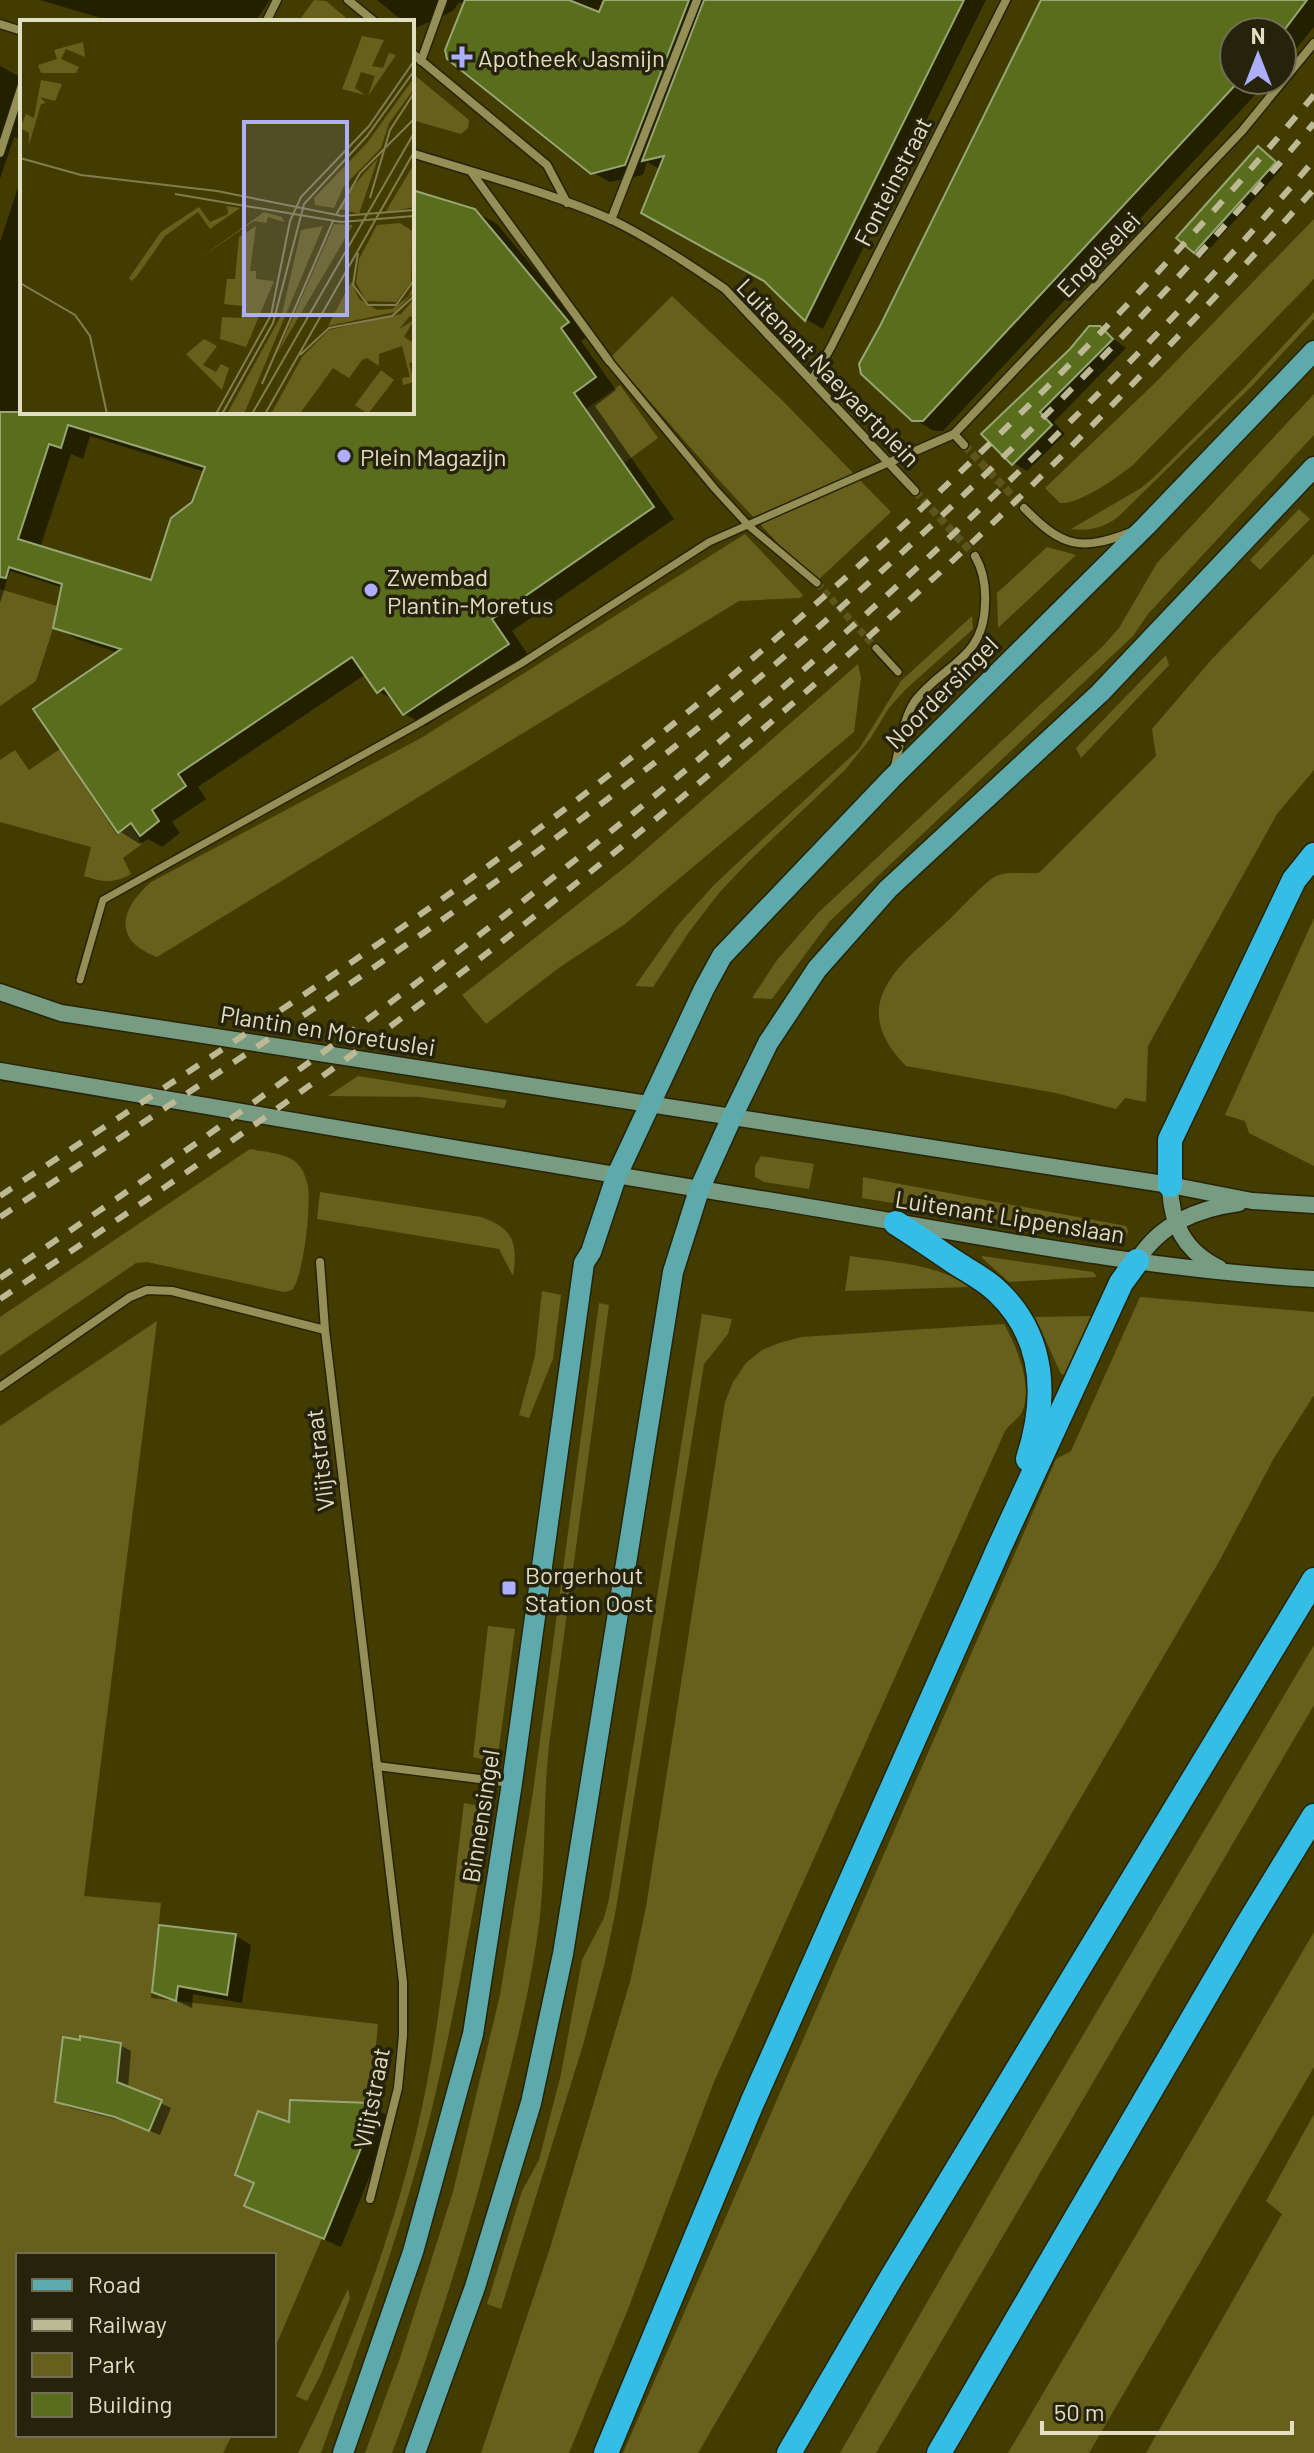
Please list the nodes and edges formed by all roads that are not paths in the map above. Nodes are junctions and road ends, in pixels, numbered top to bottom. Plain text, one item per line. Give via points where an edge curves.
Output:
1 (277, 0) edge
2 (348, 0) edge
3 (443, 0) edge
4 (697, 0) edge
5 (1006, 0) edge
6 (267, 20) edge
7 (373, 20) edge
8 (0, 24) edge
9 (20, 30) edge
10 (1314, 43) edge
11 (414, 55) edge
12 (421, 61) junction
13 (20, 91) edge
14 (0, 153) edge
15 (414, 154) edge
16 (471, 172) junction
17 (567, 203) junction
18 (611, 220) junction
19 (1314, 351) edge
20 (609, 361) joint
21 (812, 380) junction
22 (954, 434) junction
23 (964, 445) tunnel mouth
24 (888, 463) junction
25 (1314, 467) edge
26 (915, 491) tunnel mouth
27 (1024, 508) tunnel mouth
28 (749, 526) junction
29 (1146, 526) junction
30 (975, 556) tunnel mouth
31 (817, 583) tunnel mouth
32 (876, 648) tunnel mouth
33 (898, 672) dead end
34 (891, 779) junction
35 (1314, 855) edge
36 (80, 980) dead end
37 (0, 992) edge
38 (0, 1071) edge
39 (652, 1104) junction
40 (732, 1117) junction
41 (616, 1177) junction
42 (1170, 1185) junction
43 (699, 1190) junction
44 (1252, 1201) junction
45 (1310, 1205) edge
46 (1176, 1222) junction
47 (896, 1223) junction
48 (1137, 1261) junction
49 (320, 1262) dead end
50 (1231, 1274) junction
51 (1314, 1279) edge
52 (325, 1330) junction
53 (0, 1387) edge
54 (999, 1548) junction
55 (1314, 1580) edge
56 (377, 1766) junction
57 (512, 1783) junction
58 (1314, 1816) edge
59 (370, 2199) dead end
60 (343, 2453) edge
61 (415, 2453) edge
62 (606, 2453) edge
63 (789, 2453) edge
64 (939, 2453) edge

1 - 6 street
2 - 7 street
3 - 12 street
4 - 18 street
5 - 21 street, Fonteinstraat
8 - 9 street
10 - 22 street, Engelselei via 1242,131
11 - 12 street
12 - 17 street via 547,165
13 - 14 street
15 - 16 street
16 - 17 street, Luitenant Naeyaertplein
16 - 20 street
17 - 18 street, Luitenant Naeyaertplein
18 - 21 street, Luitenant Naeyaertplein via 725,289
19 - 29 main road, Noordersingel
20 - 28 street
21 - 24 street, Luitenant Naeyaertplein
22 - 23 street, Luitenant Naeyaertplein
22 - 24 street, Engelselei
24 - 26 street, Luitenant Naeyaertplein
24 - 28 street
25 - 40 main road via 1100,693 888,889 817,969 768,1043
27 - 29 street via 1068,542 1103,543
28 - 31 street
28 - 36 street via 709,542 509,671 103,900
29 - 34 main road, Noordersingel
30 - 34 street via 985,596 983,630 970,650 915,702
32 - 33 street
34 - 39 main road, Noordersingel via 722,956
35 - 42 highway via 1294,880 1170,1140
37 - 39 main road, Plantin en Moretuslei via 61,1013
38 - 41 main road
39 - 40 main road, Plantin en Moretuslei
39 - 41 main road, Noordersingel
40 - 42 main road
40 - 43 main road
41 - 43 main road, Luitenant Lippenslaan
41 - 57 main road, Binnensingel via 584,1263
42 - 44 main road
42 - 46 main road
43 - 47 main road, Luitenant Lippenslaan
43 - 61 main road via 673,1272 566,1940 531,2103 475,2287
44 - 45 main road
44 - 46 main road via 1208,1209
46 - 48 main road via 1155,1237
46 - 50 main road via 1201,1259
47 - 48 main road, Luitenant Lippenslaan
47 - 54 highway via 998,1292 1033,1347 1039,1414
48 - 50 main road, Luitenant Lippenslaan
48 - 54 highway via 1121,1283
49 - 52 street, Vlijtstraat
50 - 51 main road, Luitenant Lippenslaan
52 - 53 street via 172,1291 147,1290
52 - 56 street, Vlijtstraat
54 - 62 highway via 752,2103
55 - 63 highway
56 - 57 street
56 - 59 street, Vlijtstraat via 403,2013 398,2088
57 - 60 main road, Binnensingel via 473,2034 413,2252
58 - 64 highway

